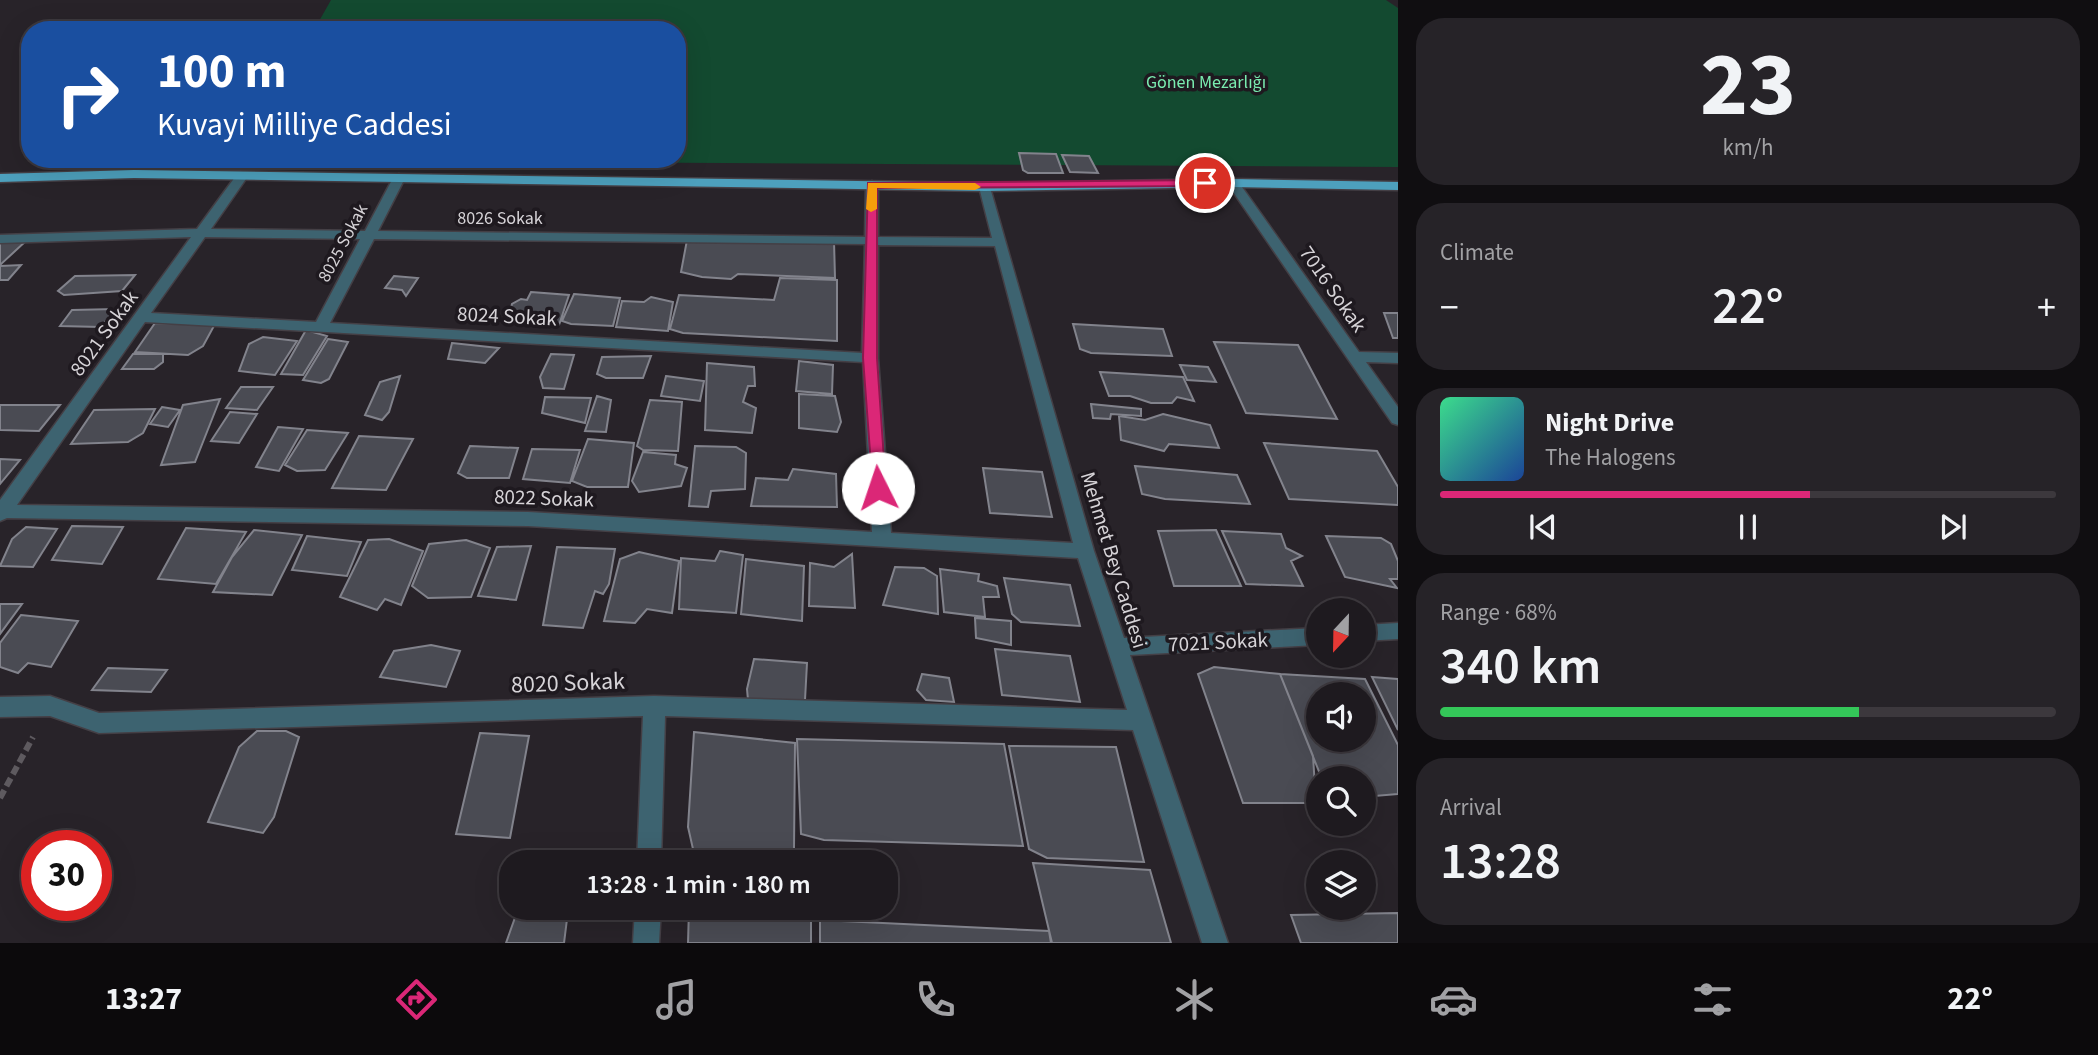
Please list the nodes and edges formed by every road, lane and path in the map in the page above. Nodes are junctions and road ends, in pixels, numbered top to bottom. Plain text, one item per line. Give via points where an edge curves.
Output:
1 (242, 176) junction
2 (0, 178) edge
3 (399, 178) junction
4 (1233, 183) junction
5 (872, 185) junction
6 (1398, 186) edge
7 (985, 187) junction
8 (201, 233) junction
9 (369, 234) junction
10 (871, 238) junction
11 (0, 239) edge
12 (1000, 242) junction
13 (141, 317) junction
14 (321, 326) junction
15 (1355, 357) junction
16 (870, 358) junction
17 (1398, 358) edge
18 (1398, 419) edge
19 (1, 512) edge
20 (882, 539) junction
21 (1085, 551) junction
22 (1398, 631) edge
23 (1376, 632) edge
24 (1306, 637) edge
25 (1118, 648) junction
26 (50, 706) junction
27 (654, 706) junction
28 (0, 707) edge
29 (1140, 720) junction
30 (0, 798) edge
31 (649, 850) edge
32 (647, 920) edge
33 (646, 943) edge
34 (1215, 943) edge

1 - 2 main road
1 - 3 main road
1 - 8 street, 8021 Sokak
3 - 5 main road
3 - 9 street, 8025 Sokak
4 - 6 main road
4 - 7 main road
4 - 15 street, 7016 Sokak
5 - 7 main road
5 - 10 street
7 - 12 street, Mehmet Bey Caddesi
8 - 9 street, 8026 Sokak
8 - 11 street, 8026 Sokak
8 - 13 street, 8021 Sokak
9 - 10 street, 8026 Sokak
9 - 14 street, 8025 Sokak
10 - 12 street, 8026 Sokak
10 - 16 street
12 - 21 street, Mehmet Bey Caddesi
13 - 14 street, 8024 Sokak
13 - 19 street, 8021 Sokak
14 - 16 street, 8024 Sokak
15 - 17 street
15 - 18 street, 7016 Sokak
16 - 20 street
19 - 20 street, 8022 Sokak via 528,519
20 - 21 street, 8022 Sokak
21 - 25 street, Mehmet Bey Caddesi
22 - 23 street
24 - 25 street, 7021 Sokak
25 - 29 street, Mehmet Bey Caddesi
26 - 27 street, 8020 Sokak via 99,723
26 - 28 street, 8020 Sokak
26 - 30 path
27 - 29 street, 8020 Sokak
27 - 31 street
29 - 34 street, Mehmet Bey Caddesi
32 - 33 street

